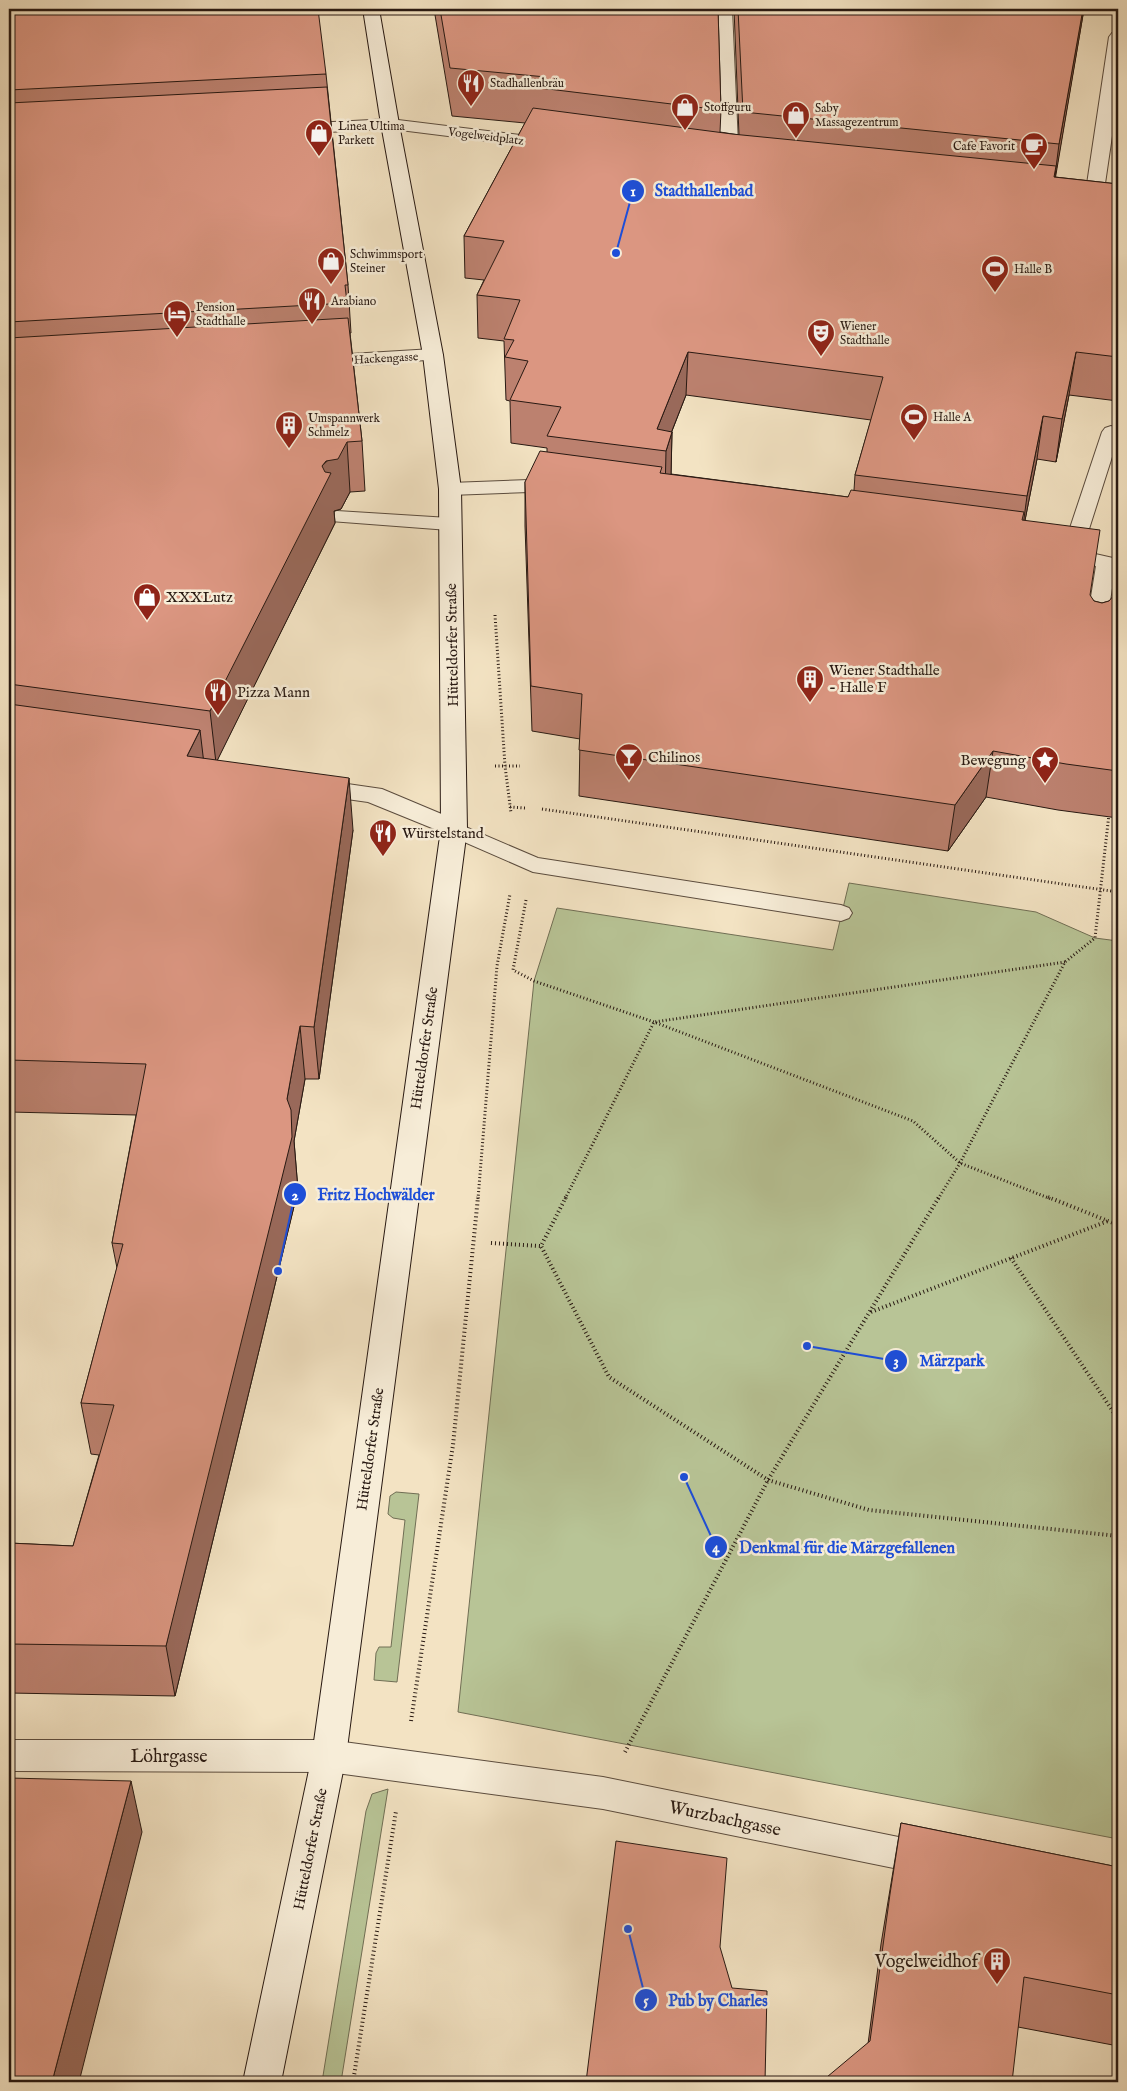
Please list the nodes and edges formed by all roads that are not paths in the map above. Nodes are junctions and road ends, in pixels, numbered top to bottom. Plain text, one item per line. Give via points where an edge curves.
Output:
1 (371, 9) edge
2 (724, 9) edge
3 (1118, 37) edge
4 (390, 124) junction
5 (282, 129) edge
6 (574, 147) edge
7 (710, 164) edge
8 (730, 166) junction
9 (749, 168) edge
10 (1074, 202) edge
11 (433, 355) junction
12 (295, 363) edge
13 (1111, 432) dead end
14 (450, 489) junction
15 (578, 492) edge
16 (338, 517) dead end
17 (449, 524) junction
18 (1051, 552) edge
19 (1071, 555) junction
20 (1094, 640) edge
21 (294, 784) edge
22 (454, 829) junction
23 (841, 913) dead end
24 (9, 1756) edge
25 (329, 1756) junction
26 (963, 1866) edge
27 (262, 2082) edge

1 - 4 main road, Hütteldorfer Straße
2 - 8 main road
3 - 10 main road via 1102,205
4 - 5 main road, Vogelweidplatz
4 - 6 main road, Vogelweidplatz
4 - 11 main road, Hütteldorfer Straße
7 - 8 main road
8 - 9 main road
11 - 12 main road, Hackengasse
11 - 14 main road, Hütteldorfer Straße
13 - 19 lane
14 - 15 lane via 529,486
14 - 17 main road, Hütteldorfer Straße
16 - 17 lane
17 - 22 main road, Hütteldorfer Straße
18 - 19 lane
19 - 20 lane via 1106,562
21 - 22 main road via 373,795
22 - 23 lane via 524,861
22 - 25 main road, Hütteldorfer Straße
24 - 25 main road, Löhrgasse
25 - 26 main road, Wurzbachgasse via 604,1793
25 - 27 main road, Hütteldorfer Straße

